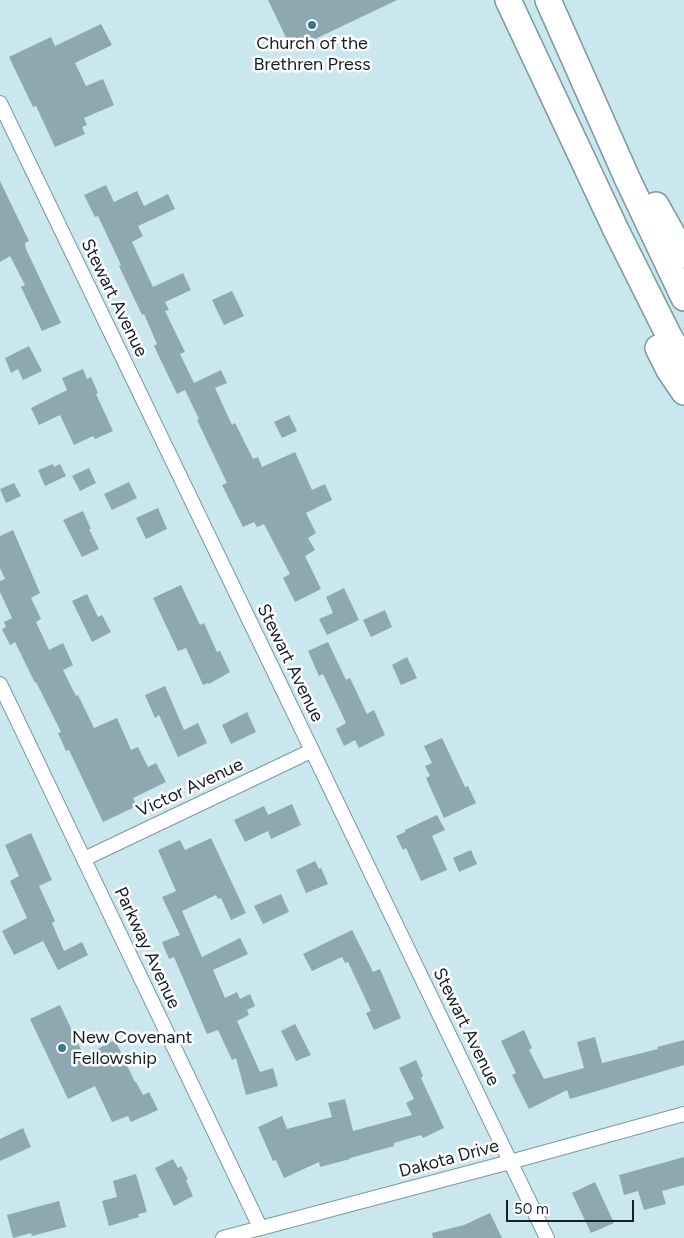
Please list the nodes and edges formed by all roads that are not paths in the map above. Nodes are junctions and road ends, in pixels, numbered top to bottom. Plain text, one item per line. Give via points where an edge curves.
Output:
1 (508, 0) edge
2 (548, 0) edge
3 (0, 104) edge
4 (616, 230) junction
5 (684, 255) edge
6 (684, 298) edge
7 (684, 362) edge
8 (684, 392) edge
9 (0, 684) edge
10 (311, 751) junction
11 (84, 859) junction
12 (684, 1114) edge
13 (510, 1162) junction
14 (260, 1228) junction
15 (223, 1238) edge
16 (547, 1238) edge

1 - 4 highway
2 - 5 highway
2 - 6 highway
3 - 10 street, Stewart Avenue
4 - 7 highway
4 - 8 highway via 656,345
9 - 11 street, Parkway Avenue
10 - 11 street, Victor Avenue
10 - 13 street, Stewart Avenue
11 - 14 street, Parkway Avenue
12 - 13 street, Dakota Drive
13 - 14 street, Dakota Drive
13 - 16 street, Stewart Avenue
14 - 15 street, Dakota Drive

